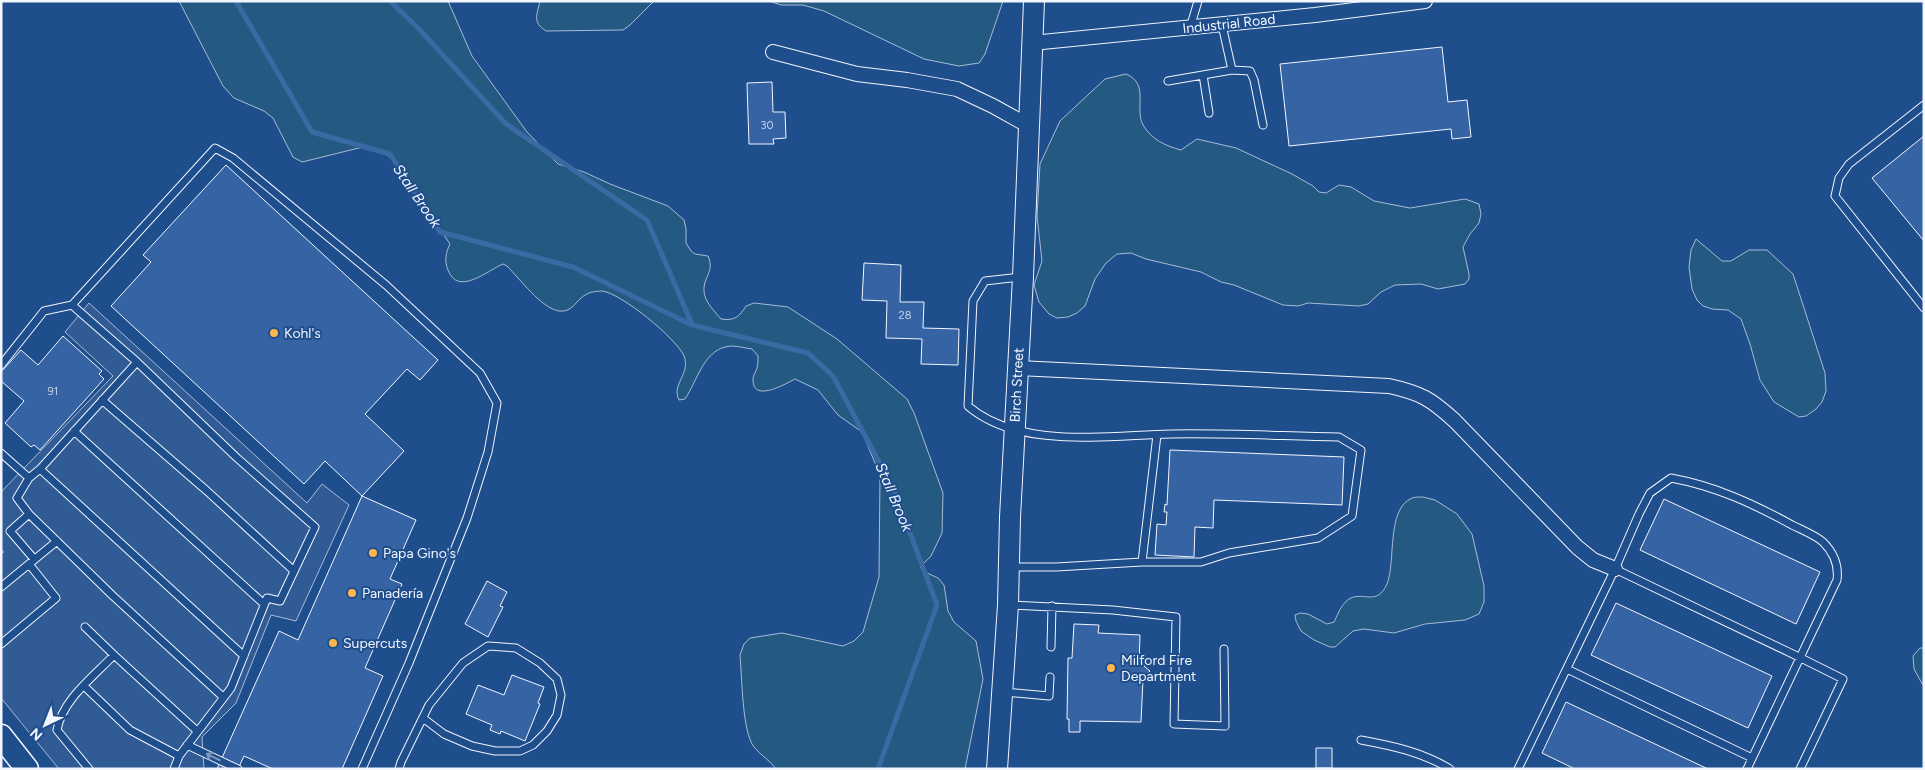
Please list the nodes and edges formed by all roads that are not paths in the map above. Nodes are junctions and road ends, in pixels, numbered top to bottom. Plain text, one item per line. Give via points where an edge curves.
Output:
1 (1034, 1) edge
2 (1190, 1) edge
3 (1425, 1) edge
4 (1197, 4) edge
5 (1222, 25) junction
6 (1190, 28) junction
7 (1032, 43) junction
8 (773, 52) dead end
9 (1232, 70) junction
10 (1203, 75) junction
11 (1168, 81) dead end
12 (1924, 105) edge
13 (1209, 113) dead end
14 (1263, 125) dead end
15 (1028, 126) junction
16 (1023, 277) junction
17 (72, 305) junction
18 (1924, 308) edge
19 (137, 362) junction
20 (1, 365) edge
21 (1018, 368) junction
22 (102, 400) junction
23 (1015, 430) junction
24 (74, 431) junction
25 (1157, 435) junction
26 (1, 453) edge
27 (40, 469) junction
28 (29, 478) junction
29 (29, 514) junction
30 (57, 541) junction
31 (32, 562) junction
32 (1142, 562) junction
33 (1009, 567) junction
34 (1614, 569) junction
35 (294, 571) junction
36 (1, 587) edge
37 (264, 604) junction
38 (1008, 605) junction
39 (1052, 606) junction
40 (85, 627) dead end
41 (1, 644) edge
42 (1051, 646) dead end
43 (1224, 649) dead end
44 (114, 655) junction
45 (244, 656) junction
46 (1799, 657) junction
47 (1566, 669) junction
48 (1050, 678) dead end
49 (84, 686) junction
50 (1003, 692) junction
51 (224, 697) junction
52 (423, 718) junction
53 (197, 732) junction
54 (1, 736) edge
55 (1361, 740) dead end
56 (187, 745) junction
57 (179, 756) junction
58 (1752, 758) junction
59 (27, 769) edge
60 (89, 769) edge
61 (174, 769) edge
62 (238, 769) edge
63 (362, 769) edge
64 (399, 769) edge
65 (997, 769) edge
66 (1450, 769) edge
67 (1518, 769) edge
68 (1747, 769) edge
69 (1800, 769) edge

1 - 7 street, Birch Street
2 - 4 lane
3 - 5 street, Industrial Road
4 - 6 lane
5 - 6 street, Industrial Road
5 - 9 lane
6 - 7 street, Industrial Road
7 - 15 street, Birch Street
8 - 15 street via 857,74 957,89
9 - 10 lane
9 - 14 lane via 1250,71
10 - 11 lane
10 - 13 lane
12 - 18 lane via 1849,164 1839,178 1835,196
15 - 16 street, Birch Street
16 - 21 street, Birch Street
16 - 23 lane via 985,281 972,301 968,406 978,415
17 - 19 lane
17 - 20 lane via 44,311
17 - 63 lane via 215,148 233,158 386,285 480,373 497,403 488,452 467,518 409,664
19 - 22 lane
19 - 35 lane via 314,527
21 - 23 street, Birch Street
21 - 34 street via 1388,386 1422,395 1455,421 1577,547 1593,560
22 - 24 lane
22 - 35 lane
23 - 25 lane via 1064,438
23 - 33 street, Birch Street
24 - 27 lane
24 - 37 lane
25 - 32 lane
25 - 32 lane via 1339,437 1361,450 1352,516 1318,538 1229,553 1202,562
26 - 28 lane
27 - 28 lane
27 - 45 lane
28 - 29 lane via 17,498
29 - 30 lane
29 - 31 lane via 10,531
30 - 31 lane
30 - 51 lane
31 - 36 lane
31 - 41 lane via 56,598
32 - 33 lane
33 - 38 street, Birch Street
34 - 46 lane
34 - 46 lane via 1650,493 1671,478 1696,482 1754,505 1822,541 1833,555 1838,569 1837,580
34 - 47 lane
35 - 37 lane via 280,601 267,598
37 - 45 lane
38 - 39 lane
38 - 50 street, Birch Street
39 - 42 lane
39 - 43 lane via 1176,617 1174,724 1225,726
40 - 44 lane
44 - 49 lane
44 - 53 lane
45 - 51 lane
46 - 58 lane
46 - 69 lane via 1843,679
47 - 58 lane
47 - 67 lane
48 - 50 lane via 1049,696
49 - 57 lane via 130,730
49 - 60 lane via 59,718 57,730
50 - 65 street, Birch Street
51 - 53 lane
52 - 52 lane via 444,734 472,746 495,751 520,751 533,745 547,731 557,715 561,695 557,679 540,663 516,648 488,646 463,663 429,705
52 - 64 lane
53 - 56 lane
54 - 59 main road
55 - 66 lane via 1404,748
56 - 57 lane
62 -> 56 lane
57 - 61 lane
58 - 68 lane

